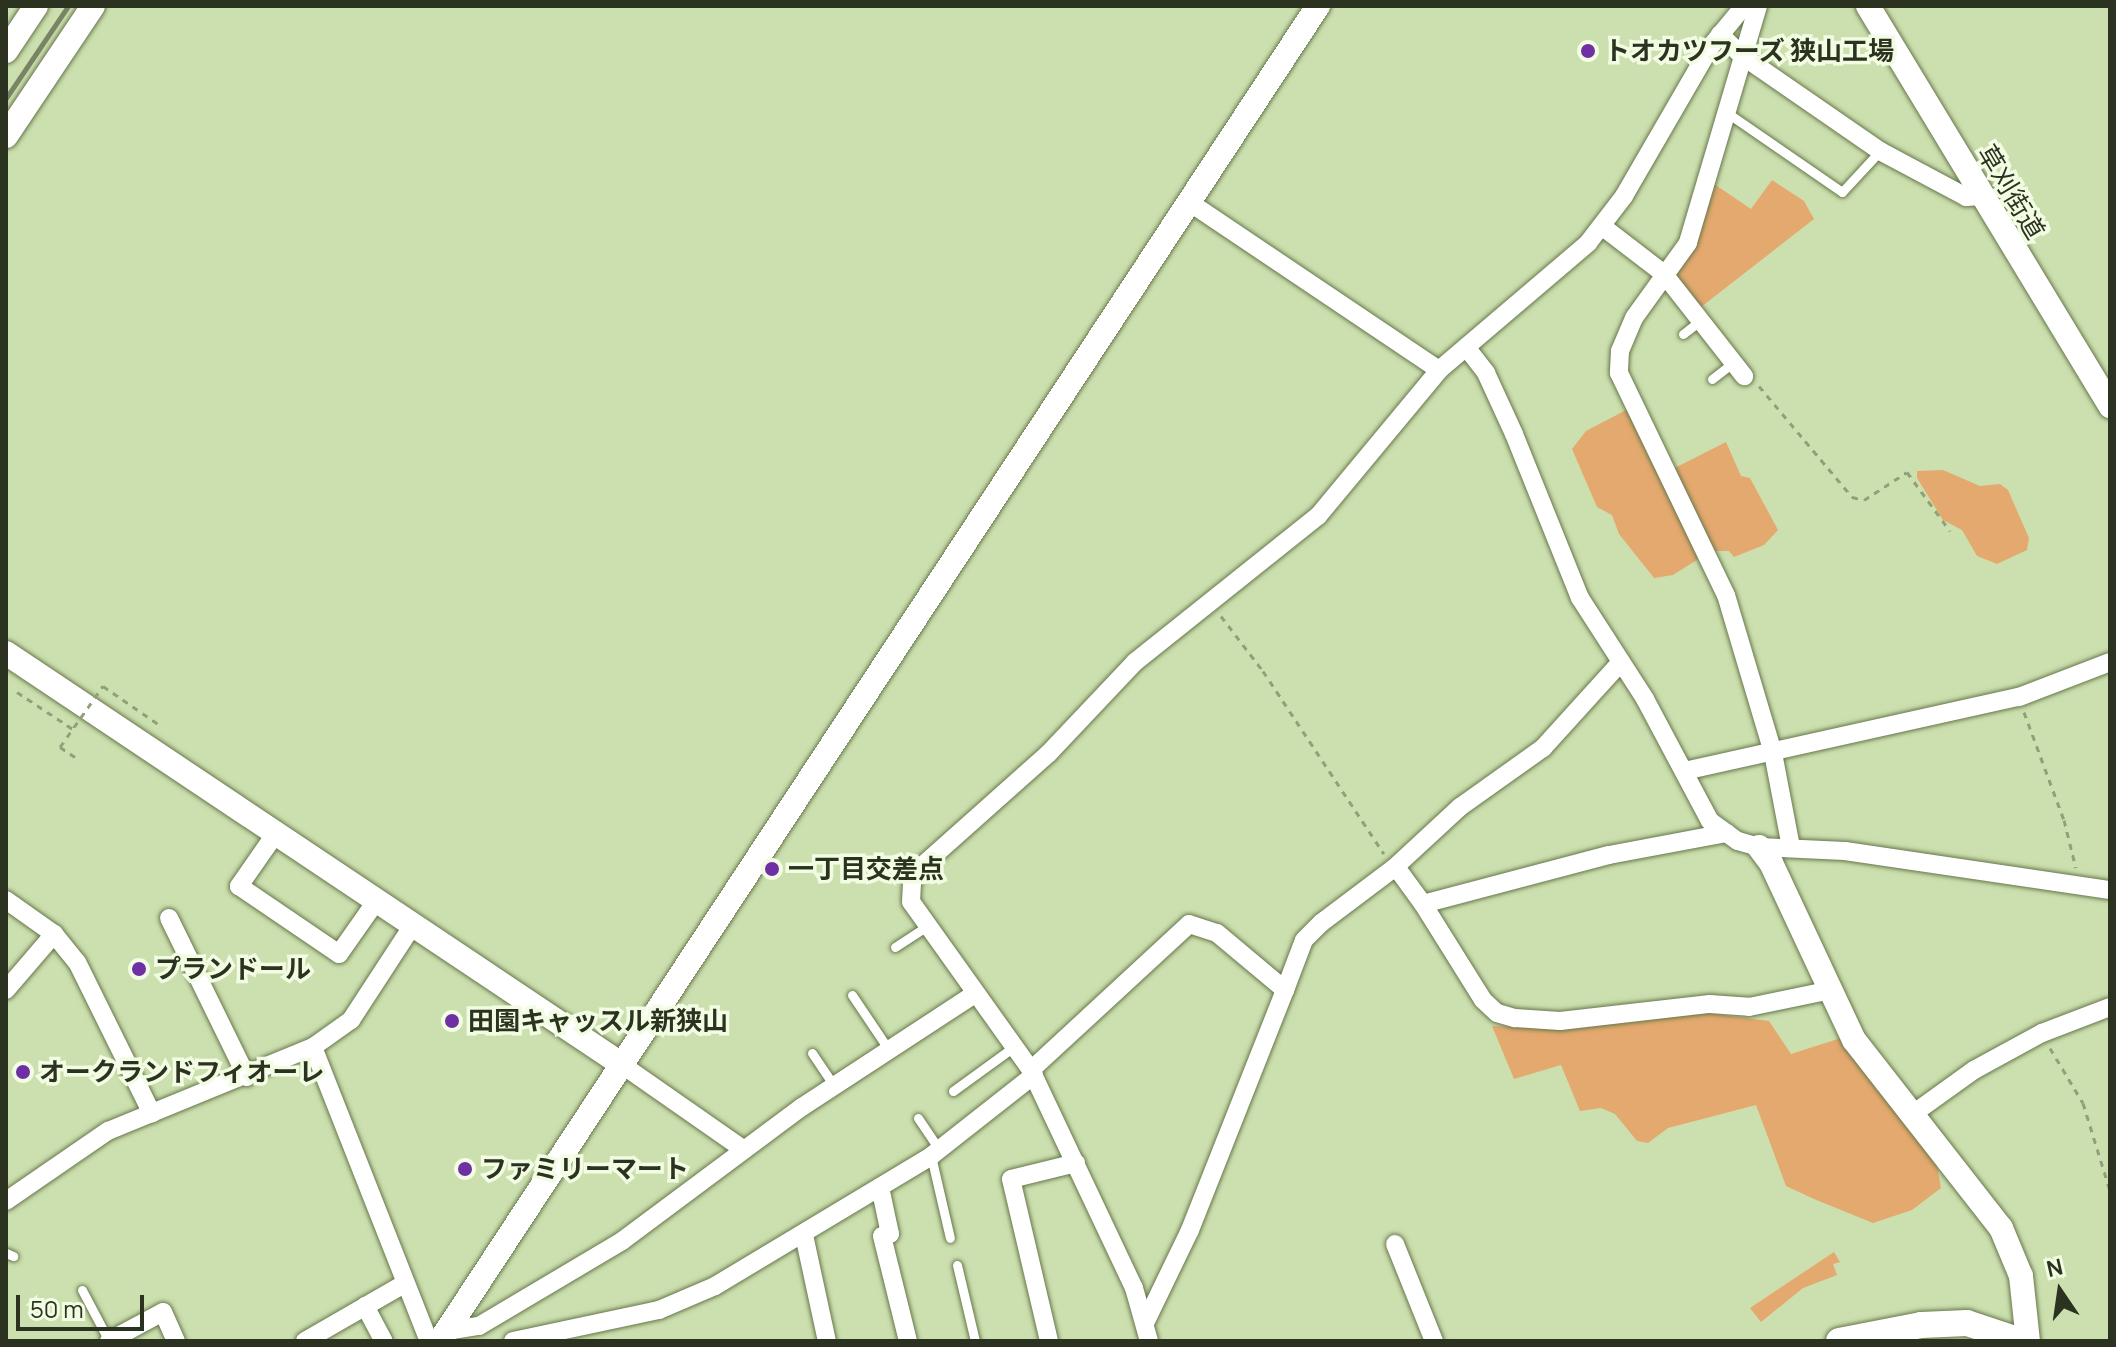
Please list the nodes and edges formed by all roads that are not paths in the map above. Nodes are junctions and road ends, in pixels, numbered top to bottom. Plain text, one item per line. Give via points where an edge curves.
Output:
1 (36, 6) edge
2 (93, 6) edge
3 (1318, 6) edge
4 (1744, 6) edge
5 (1758, 6) edge
6 (1868, 6) edge
7 (1720, 34) junction
8 (6, 51) edge
9 (1741, 55) junction
10 (1726, 112) junction
11 (6, 136) edge
12 (1880, 151) junction
13 (1981, 196) junction
14 (1189, 202) junction
15 (1603, 227) junction
16 (1664, 274) junction
17 (1701, 320) junction
18 (1683, 334) dead end
19 (1466, 347) junction
20 (1439, 370) junction
21 (1738, 370) joint
22 (1712, 379) dead end
23 (2110, 406) edge
24 (8, 659) edge
25 (1621, 662) junction
26 (2110, 662) edge
27 (1773, 753) junction
28 (1684, 771) junction
29 (276, 833) junction
30 (1727, 833) junction
31 (1759, 847) junction
32 (1791, 847) junction
33 (1395, 868) junction
34 (2110, 890) edge
35 (6, 900) edge
36 (377, 900) junction
37 (1423, 904) junction
38 (169, 918) dead end
39 (413, 925) junction
40 (927, 926) junction
41 (54, 934) junction
42 (895, 947) dead end
43 (6, 990) edge
44 (1285, 990) junction
45 (1831, 990) junction
46 (975, 994) junction
47 (852, 995) dead end
48 (2110, 1007) edge
49 (1015, 1045) junction
50 (313, 1047) junction
51 (889, 1050) junction
52 (812, 1053) dead end
53 (621, 1064) junction
54 (1033, 1072) junction
55 (247, 1077) junction
56 (834, 1086) junction
57 (953, 1091) dead end
58 (152, 1114) junction
59 (1910, 1116) junction
60 (918, 1118) dead end
61 (743, 1149) junction
62 (935, 1152) junction
63 (1076, 1163) junction
64 (880, 1187) junction
65 (6, 1201) edge
66 (804, 1235) junction
67 (950, 1238) dead end
68 (1395, 1244) dead end
69 (957, 1265) dead end
70 (404, 1284) junction
71 (82, 1290) dead end
72 (365, 1306) junction
73 (1146, 1321) junction
74 (1986, 1334) edge
75 (438, 1338) edge
76 (109, 1341) edge
77 (176, 1341) edge
78 (305, 1341) edge
79 (384, 1341) edge
80 (513, 1341) edge
81 (827, 1341) edge
82 (908, 1341) edge
83 (975, 1341) edge
84 (1049, 1341) edge
85 (1149, 1341) edge
86 (1434, 1341) edge
87 (1839, 1341) edge
88 (2021, 1341) edge
89 (2028, 1341) edge

1 - 8 street
2 - 11 street
3 - 14 street
4 - 7 street
5 - 9 street
6 - 13 street, 草刈街道
7 - 9 street
7 - 15 street
9 - 10 street
9 - 12 street
10 - 12 lane via 1842,192
10 - 16 street via 1688,243
12 - 13 street via 1966,197
13 - 23 street, 草刈街道
14 - 20 street
14 - 53 street
15 - 16 street
15 - 19 street
16 - 17 street
16 - 27 street via 1634,318 1620,351 1619,373 1726,595
17 - 18 lane
17 - 21 street
19 - 20 street
19 - 25 street via 1486,373 1514,434 1567,572
20 - 40 street via 1318,516 1135,662 1049,753 921,867 909,896
21 - 22 lane
24 - 29 street
25 - 28 street
25 - 33 street via 1543,748 1460,807
26 - 27 street via 2019,697
27 - 28 street
27 - 32 street
28 - 30 street via 1705,816
29 - 36 street
29 - 36 street via 239,886 339,954
30 - 31 street
30 - 37 street via 1609,855
31 - 32 street
31 - 45 street
32 - 34 street
33 - 37 street
33 - 44 street via 1304,940
35 - 41 street
36 - 39 street
37 - 45 street via 1483,1000 1497,1013 1515,1018 1560,1021 1710,1004 1749,1007
38 - 55 street
39 - 50 street via 351,1020
39 - 53 street
40 - 42 lane
40 - 46 street
41 - 43 street
41 - 58 street via 77,962
44 - 54 street via 1217,933 1189,924
44 - 73 street via 1190,1230
45 - 59 street via 1860,1050
46 - 49 street
46 - 51 street
47 - 51 lane
48 - 59 street via 2042,1033 1974,1070
49 - 54 street
49 - 57 lane
50 - 55 street
50 - 70 street
51 - 56 street
52 - 56 lane
53 - 61 street
53 - 75 street
54 - 62 street
54 - 63 street
55 - 58 street
56 - 61 street
58 - 65 street via 108,1131
59 - 89 street via 2001,1228 2021,1276
60 - 62 lane
61 - 75 street via 622,1241 479,1326
62 - 64 street
62 - 67 lane
63 - 73 street
63 - 84 street via 1011,1179
64 - 66 street
64 - 82 street via 890,1234 882,1236
66 - 80 street via 715,1286 659,1310
66 - 81 street
68 - 86 street
69 - 83 lane
70 - 72 street
70 - 75 street
71 - 76 lane
72 - 78 street
72 - 79 street
73 - 85 street
74 - 87 main road via 1921,1325
74 - 88 main road
76 - 77 street via 163,1312

